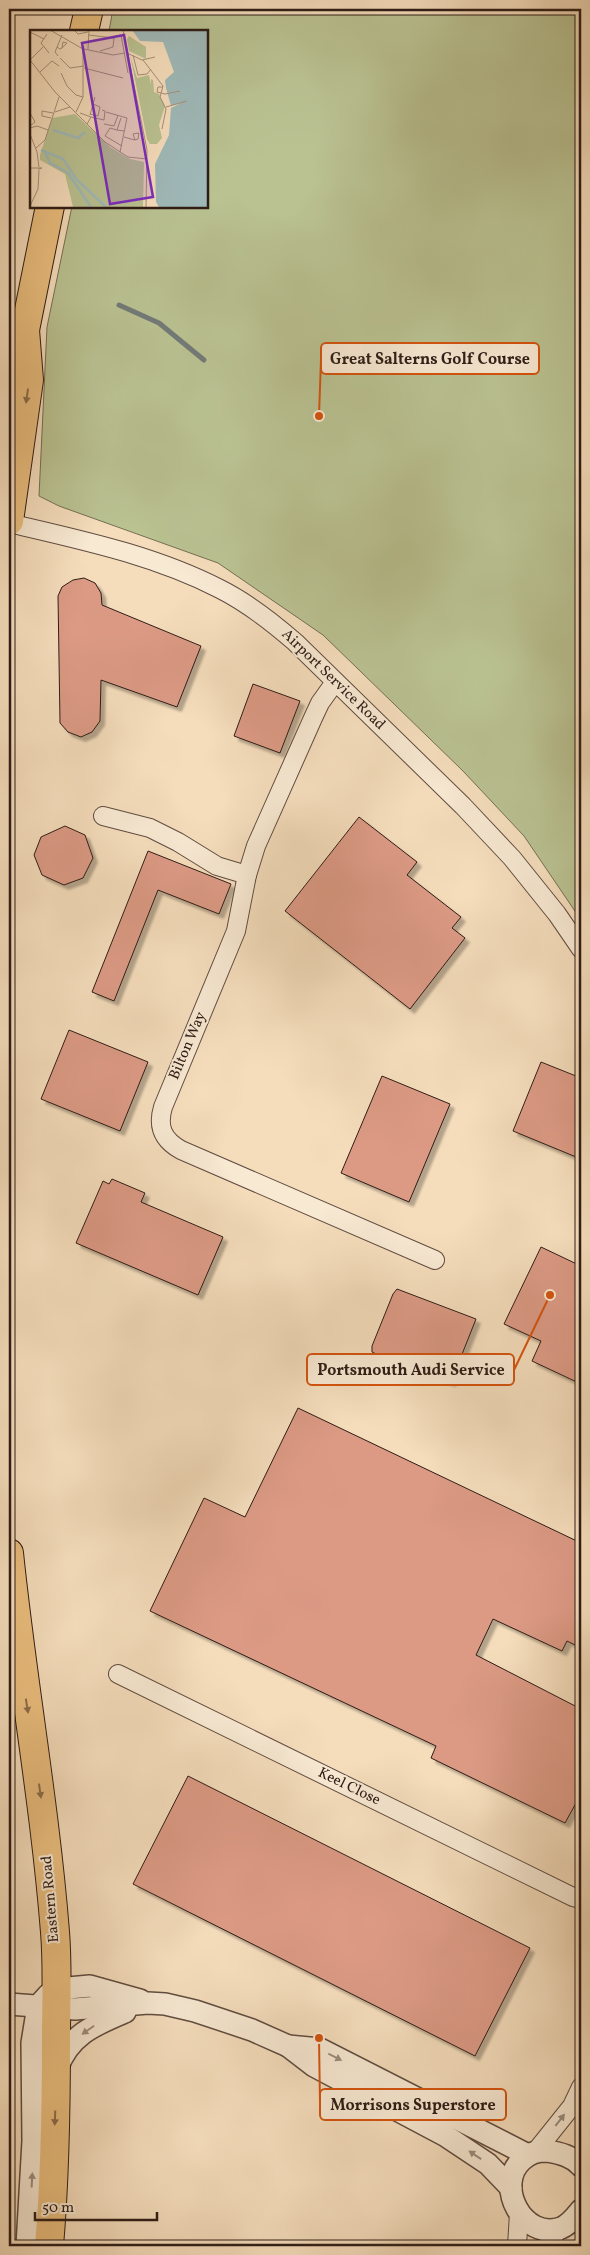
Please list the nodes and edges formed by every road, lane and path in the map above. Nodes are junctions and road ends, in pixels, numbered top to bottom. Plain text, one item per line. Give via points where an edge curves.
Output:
1 (88, 9) edge
2 (84, 30) edge
3 (50, 208) edge
4 (25, 330) junction
5 (9, 378) edge
6 (9, 522) edge
7 (335, 682) junction
8 (104, 816) dead end
9 (247, 874) junction
10 (581, 949) edge
11 (435, 1260) dead end
12 (9, 1553) edge
13 (118, 1674) dead end
14 (581, 1899) edge
15 (51, 2001) junction
16 (148, 2003) junction
17 (9, 2004) edge
18 (288, 2046) junction
19 (56, 2069) junction
20 (581, 2087) edge
21 (532, 2153) junction
22 (581, 2166) edge
23 (511, 2188) junction
24 (581, 2210) edge
25 (519, 2213) junction
26 (568, 2229) edge
27 (27, 2246) edge
28 (48, 2246) edge
29 (517, 2246) edge
30 (547, 2246) edge

1 - 2 main road
3 - 4 main road
4 - 5 main road
4 -> 6 main road via 29,380
6 - 7 street, Airport Service Road via 134,554 221,589 271,621
7 - 9 street, Bilton Way via 305,734
7 - 10 street, Airport Service Road via 512,858
8 - 9 street via 150,828 217,866
9 - 11 street, Bilton Way via 236,931 159,1118 163,1135 181,1150
12 -> 15 main road, Eastern Road via 19,1649 45,1824 55,1934
13 - 14 street, Keel Close
15 - 16 street via 90,1986
15 - 17 street
15 - 19 main road, Eastern Road
27 -> 15 street via 33,2140 32,2043
16 - 18 street via 195,2011
16 -> 19 street via 85,2031 65,2049
18 -> 21 street via 320,2049
23 -> 18 street via 488,2164 468,2150 415,2118 314,2066
19 -> 28 main road, Eastern Road
21 -> 20 street via 572,2106
21 - 22 street via 564,2154
21 - 23 street via 516,2166
23 - 25 street
24 - 26 street
25 - 26 street via 540,2228
25 - 29 street
26 - 30 street

